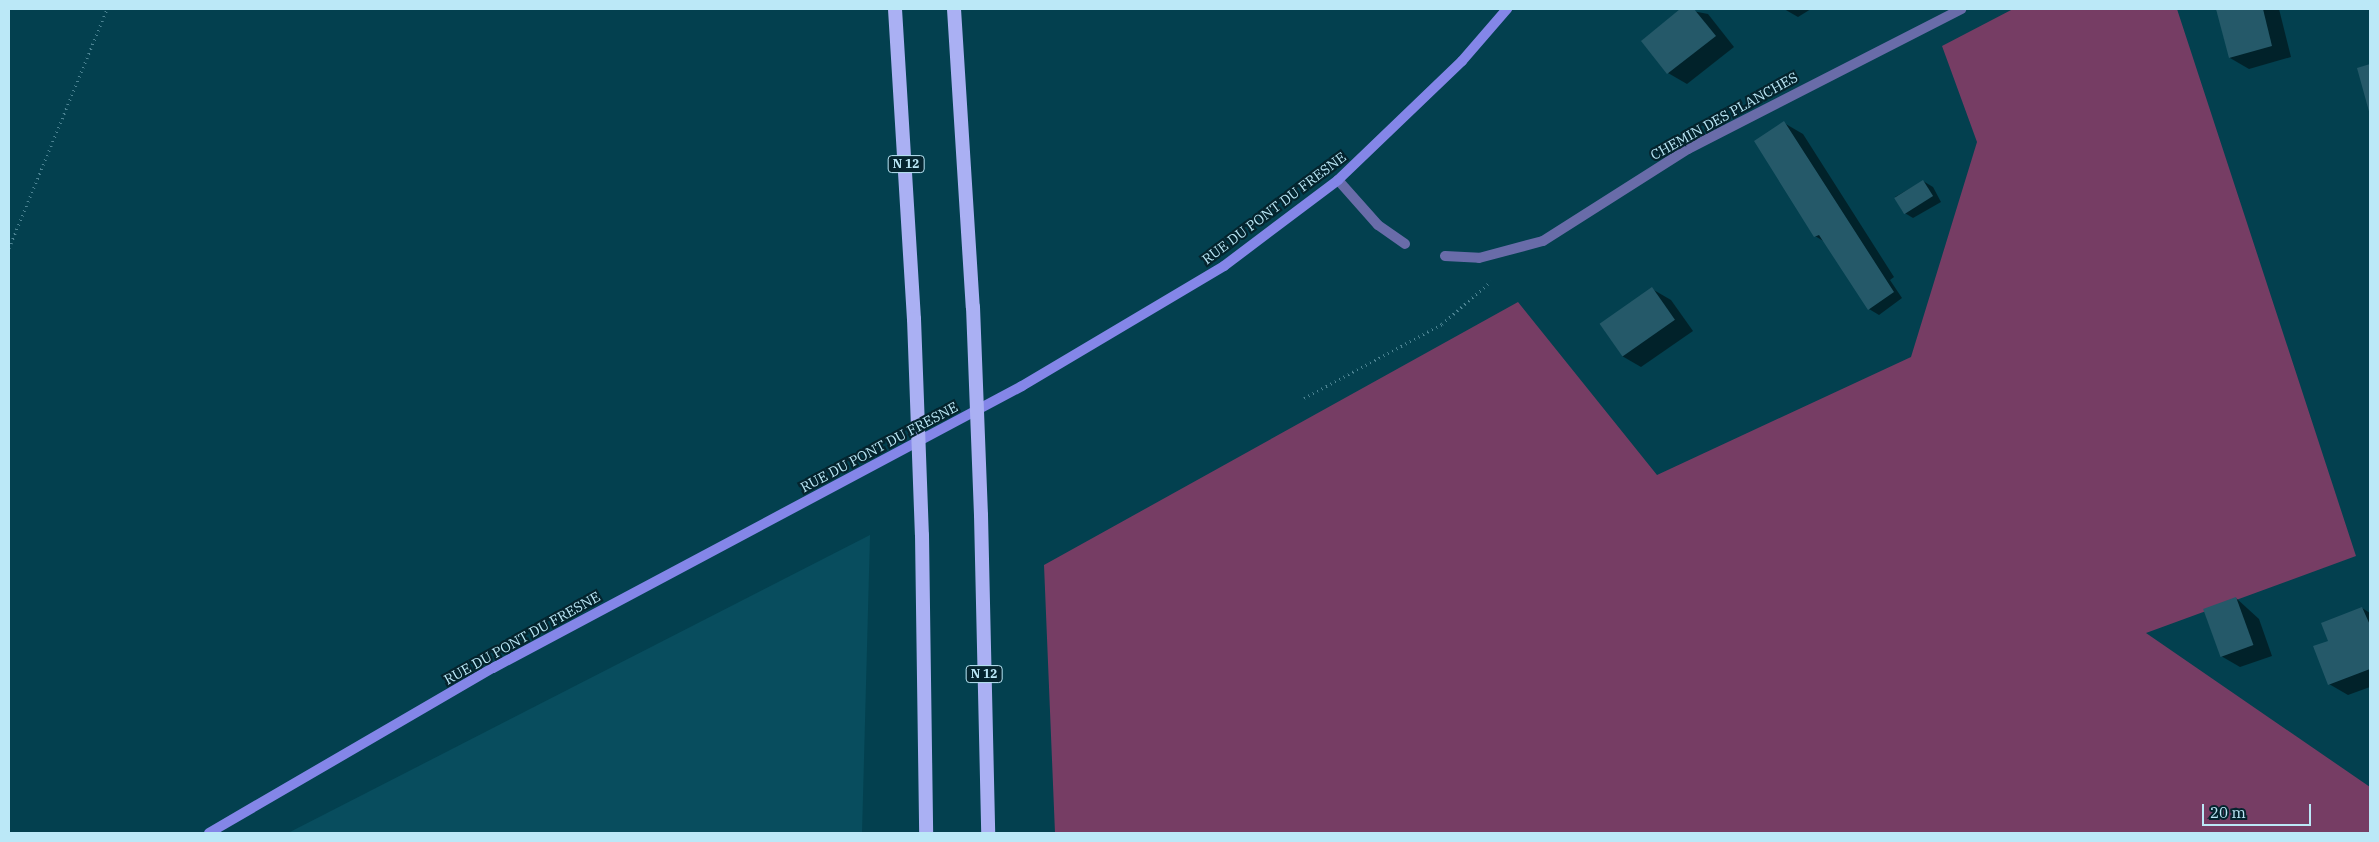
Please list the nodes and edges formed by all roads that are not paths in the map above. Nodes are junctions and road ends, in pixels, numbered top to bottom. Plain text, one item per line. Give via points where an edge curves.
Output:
1 (895, 9) edge
2 (954, 9) edge
3 (1507, 9) edge
4 (1962, 9) edge
5 (1338, 180) junction
6 (1405, 244) dead end
7 (1445, 256) dead end
8 (209, 833) edge
9 (926, 833) edge
10 (988, 833) edge

1 - 9 highway, N 12, bridge via 914,319 922,535
2 - 10 highway, N 12, bridge via 973,307
3 - 5 main road, RUE DU PONT DU FRESNE via 1462,61
4 - 7 street, CHEMIN DES PLANCHES via 1688,149 1543,241 1479,258
5 - 6 street via 1378,225
5 - 8 main road, RUE DU PONT DU FRESNE via 1224,266 1077,354 493,668

